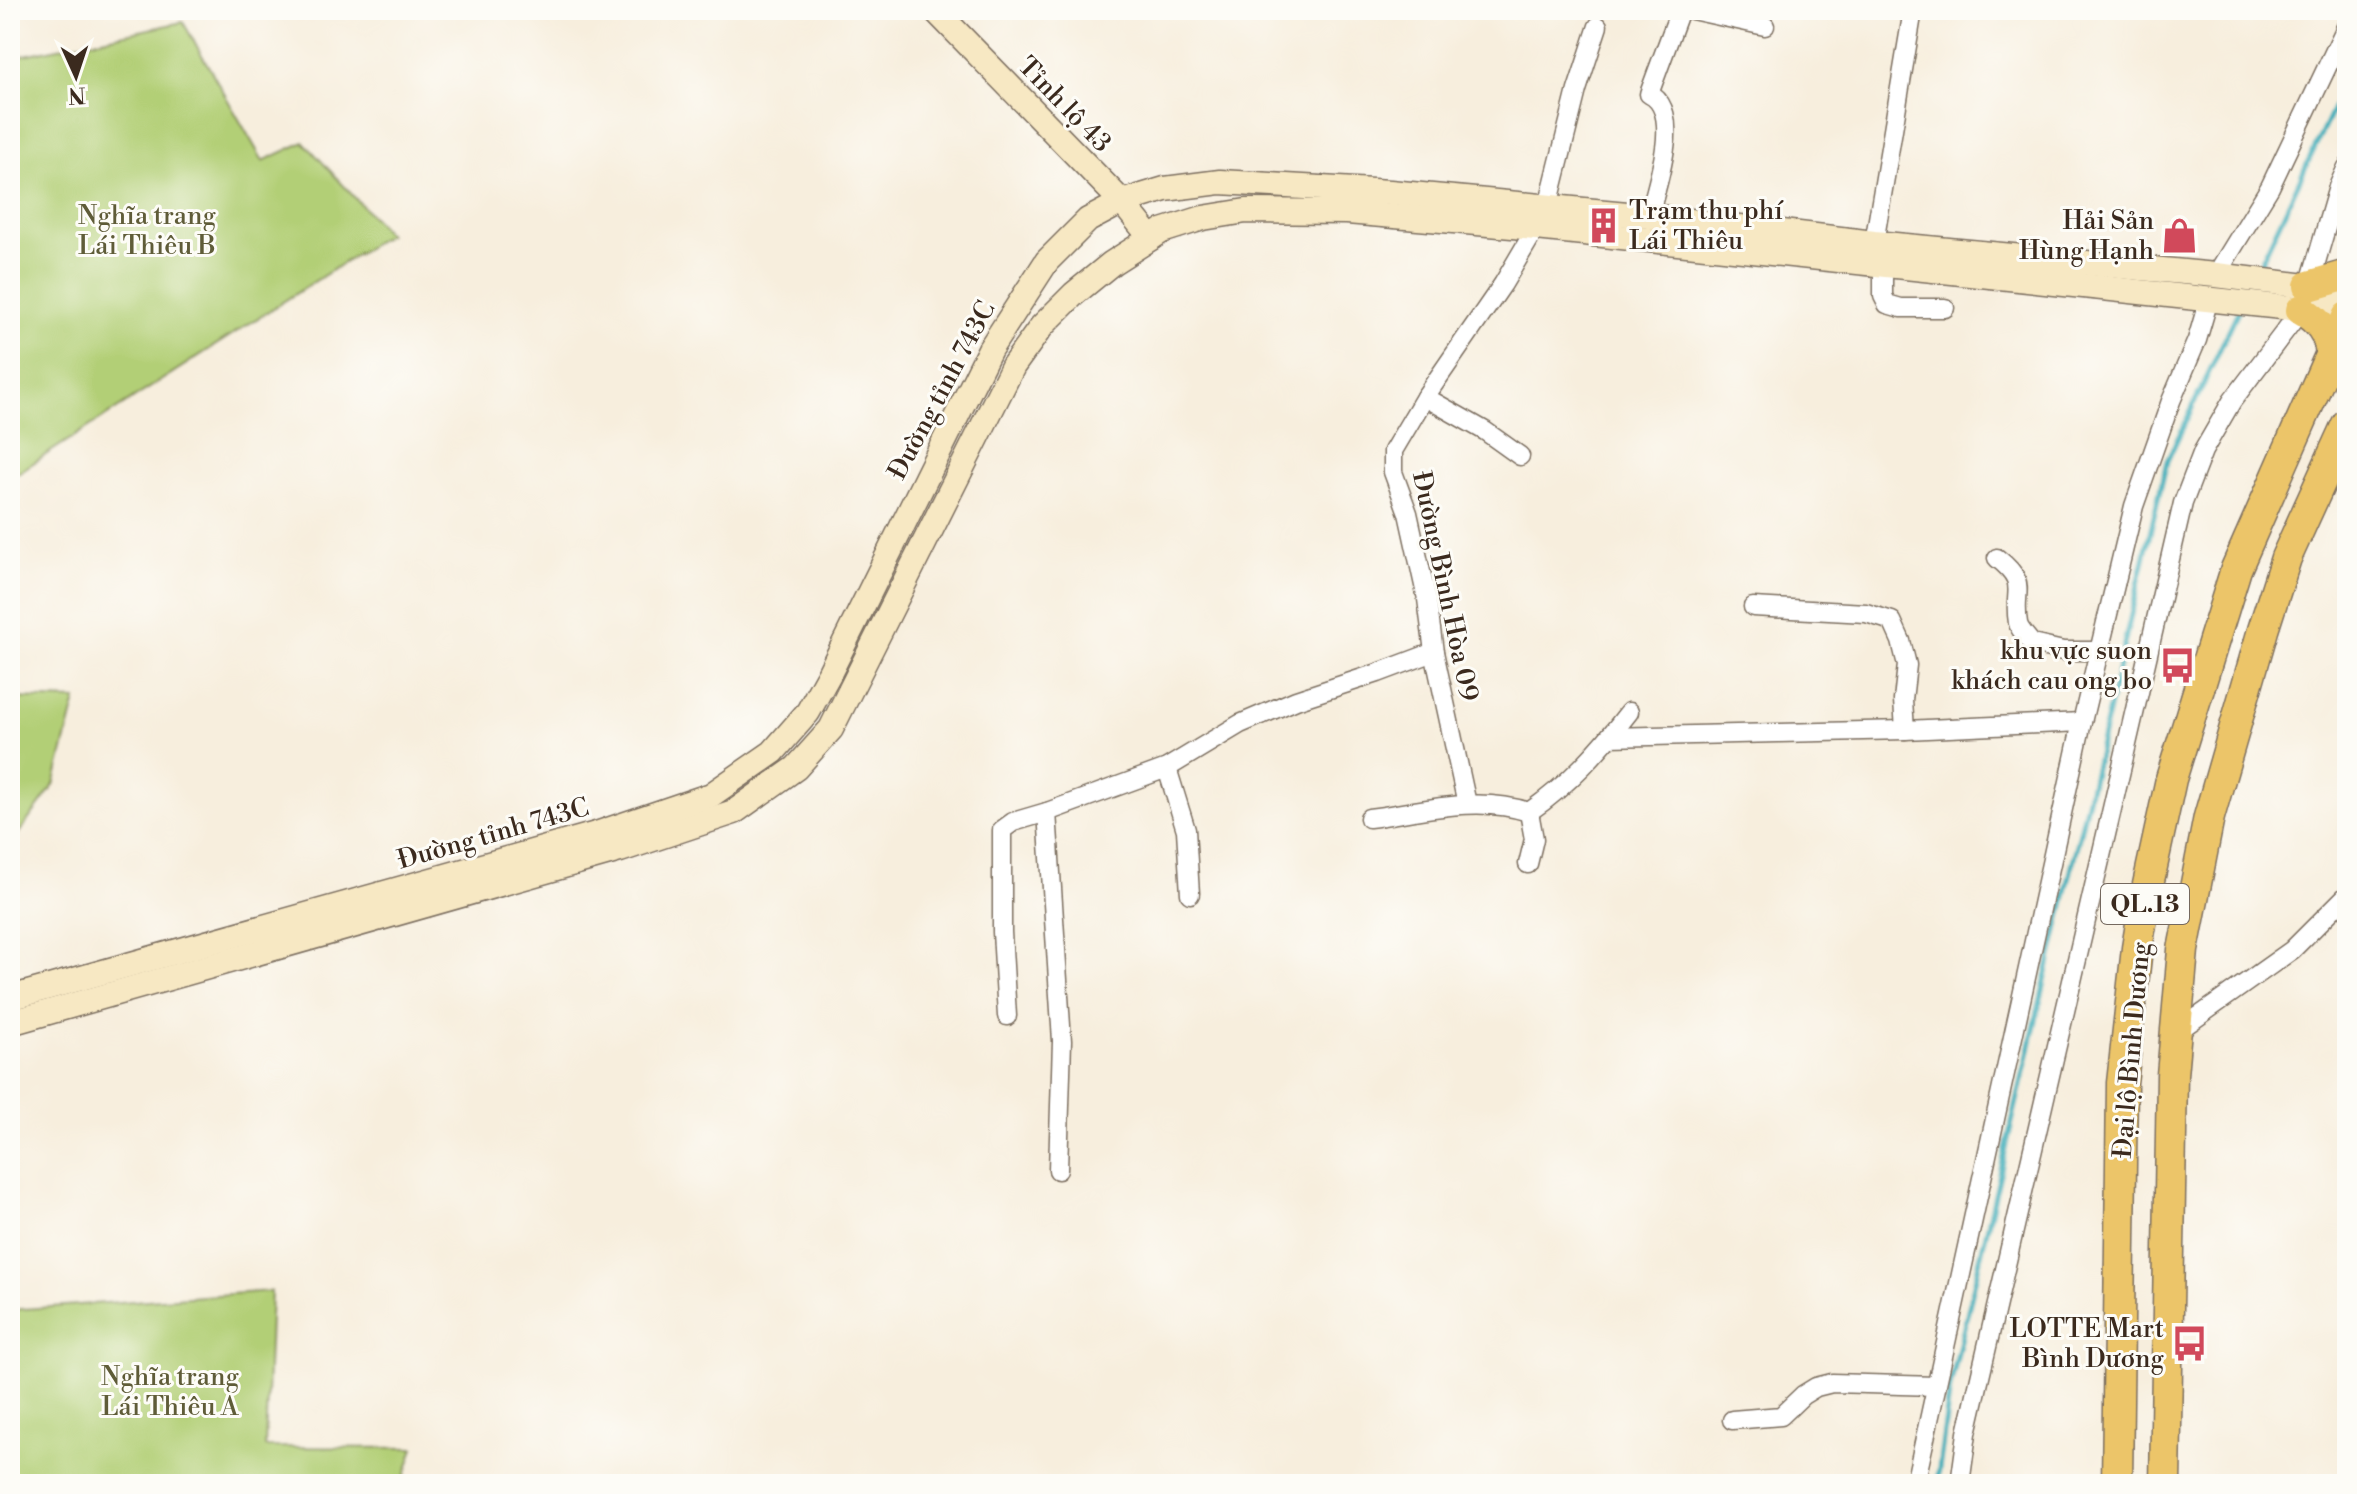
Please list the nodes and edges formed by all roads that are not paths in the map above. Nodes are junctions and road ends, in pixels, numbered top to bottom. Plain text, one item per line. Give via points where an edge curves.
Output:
1 (935, 10) edge
2 (1680, 10) edge
3 (1692, 10) edge
4 (1913, 10) edge
5 (1757, 20) edge
6 (2347, 25) edge
7 (1598, 26) dead end
8 (2347, 167) edge
9 (1122, 202) junction
10 (1548, 206) junction
11 (1649, 216) junction
12 (1536, 228) junction
13 (1151, 238) junction
14 (1876, 258) junction
15 (2216, 275) junction
16 (2347, 275) edge
17 (2347, 291) edge
18 (2305, 298) junction
19 (2209, 299) junction
20 (1945, 308) dead end
21 (2347, 315) edge
22 (2331, 354) junction
23 (1425, 397) junction
24 (2347, 424) edge
25 (1520, 456) dead end
26 (1997, 558) dead end
27 (1753, 607) dead end
28 (2099, 651) junction
29 (1434, 652) junction
30 (1629, 712) dead end
31 (2082, 722) junction
32 (1905, 730) junction
33 (1609, 737) junction
34 (1167, 768) junction
35 (1467, 804) junction
36 (1047, 812) junction
37 (1529, 812) junction
38 (1369, 818) dead end
39 (1528, 864) dead end
40 (1190, 894) dead end
41 (2347, 895) edge
42 (54, 997) junction
43 (10, 998) edge
44 (1007, 1016) dead end
45 (10, 1023) edge
46 (2175, 1033) junction
47 (1058, 1170) dead end
48 (1936, 1386) junction
49 (1732, 1420) dead end
50 (1915, 1484) edge
51 (1960, 1484) edge
52 (2117, 1484) edge
53 (2165, 1484) edge

1 - 9 main road, Tỉnh lộ 43
2 - 11 street via 1649,94 1660,102 1667,120
3 - 5 street
4 - 14 street
6 - 15 street via 2270,187
7 - 10 street
8 - 18 street
9 - 10 main road, Đường tỉnh 743C via 1165,189 1220,182
9 - 13 main road, Tỉnh lộ 43
9 - 42 main road, Đường tỉnh 743C via 1088,220 1047,261 1006,324 815,700 773,752 711,795
10 - 11 main road, Đường tỉnh 743C
11 - 14 main road, Đường tỉnh 743C
12 - 13 main road, Đường tỉnh 743C via 1347,212 1246,211 1203,218
12 - 14 main road, Đường tỉnh 743C
12 - 23 street, Đường Bình Hòa 09
13 - 42 main road, Đường tỉnh 743C via 1074,294 1013,366 831,729 768,790 734,812 620,850
14 - 15 main road, Đường tỉnh 743C
14 - 19 main road, Đường tỉnh 743C
14 - 20 street via 1887,304
15 - 18 main road, Đường tỉnh 743C
16 - 18 highway
17 - 18 main road, Đường tỉnh 743C
18 - 19 main road, Đường tỉnh 743C
18 - 21 main road, Đường tỉnh 743C
18 - 22 highway
18 - 51 street via 2232,401 2203,451 2183,503 1967,1433
19 - 28 street via 2134,506
21 - 22 highway, Đại lộ Bình Dương / QL.13
22 - 52 highway, Đại lộ Bình Dương / QL.13 via 2236,569 2171,779 2146,894 2122,1083
23 - 25 street
23 - 29 street, Đường Bình Hòa 09 via 1393,451 1393,472 1408,513
24 - 46 highway, Đại lộ Bình Dương / QL.13 via 2286,558 2243,694 2209,817 2183,950
26 - 28 street via 2013,570 2019,587 2018,625 2032,644
27 - 32 street via 1866,613 1892,621 1907,665
28 - 31 street
29 - 34 street via 1240,724
29 - 35 street, Đường Bình Hòa 09
30 - 33 street
31 - 32 street
31 - 48 street
32 - 33 street
33 - 37 street via 1560,791
34 - 36 street
34 - 40 street via 1186,830
35 - 37 street
35 - 38 street
36 - 44 street via 1002,830
36 - 47 street via 1062,1041
37 - 39 street via 1534,839
41 - 46 street via 2292,950
42 - 43 main road, Đường tỉnh 743C
42 - 45 main road, Đường tỉnh 743C
46 - 53 highway, Đại lộ Bình Dương / QL.13
48 - 49 street via 1832,1383 1803,1395 1781,1416
48 - 50 street

